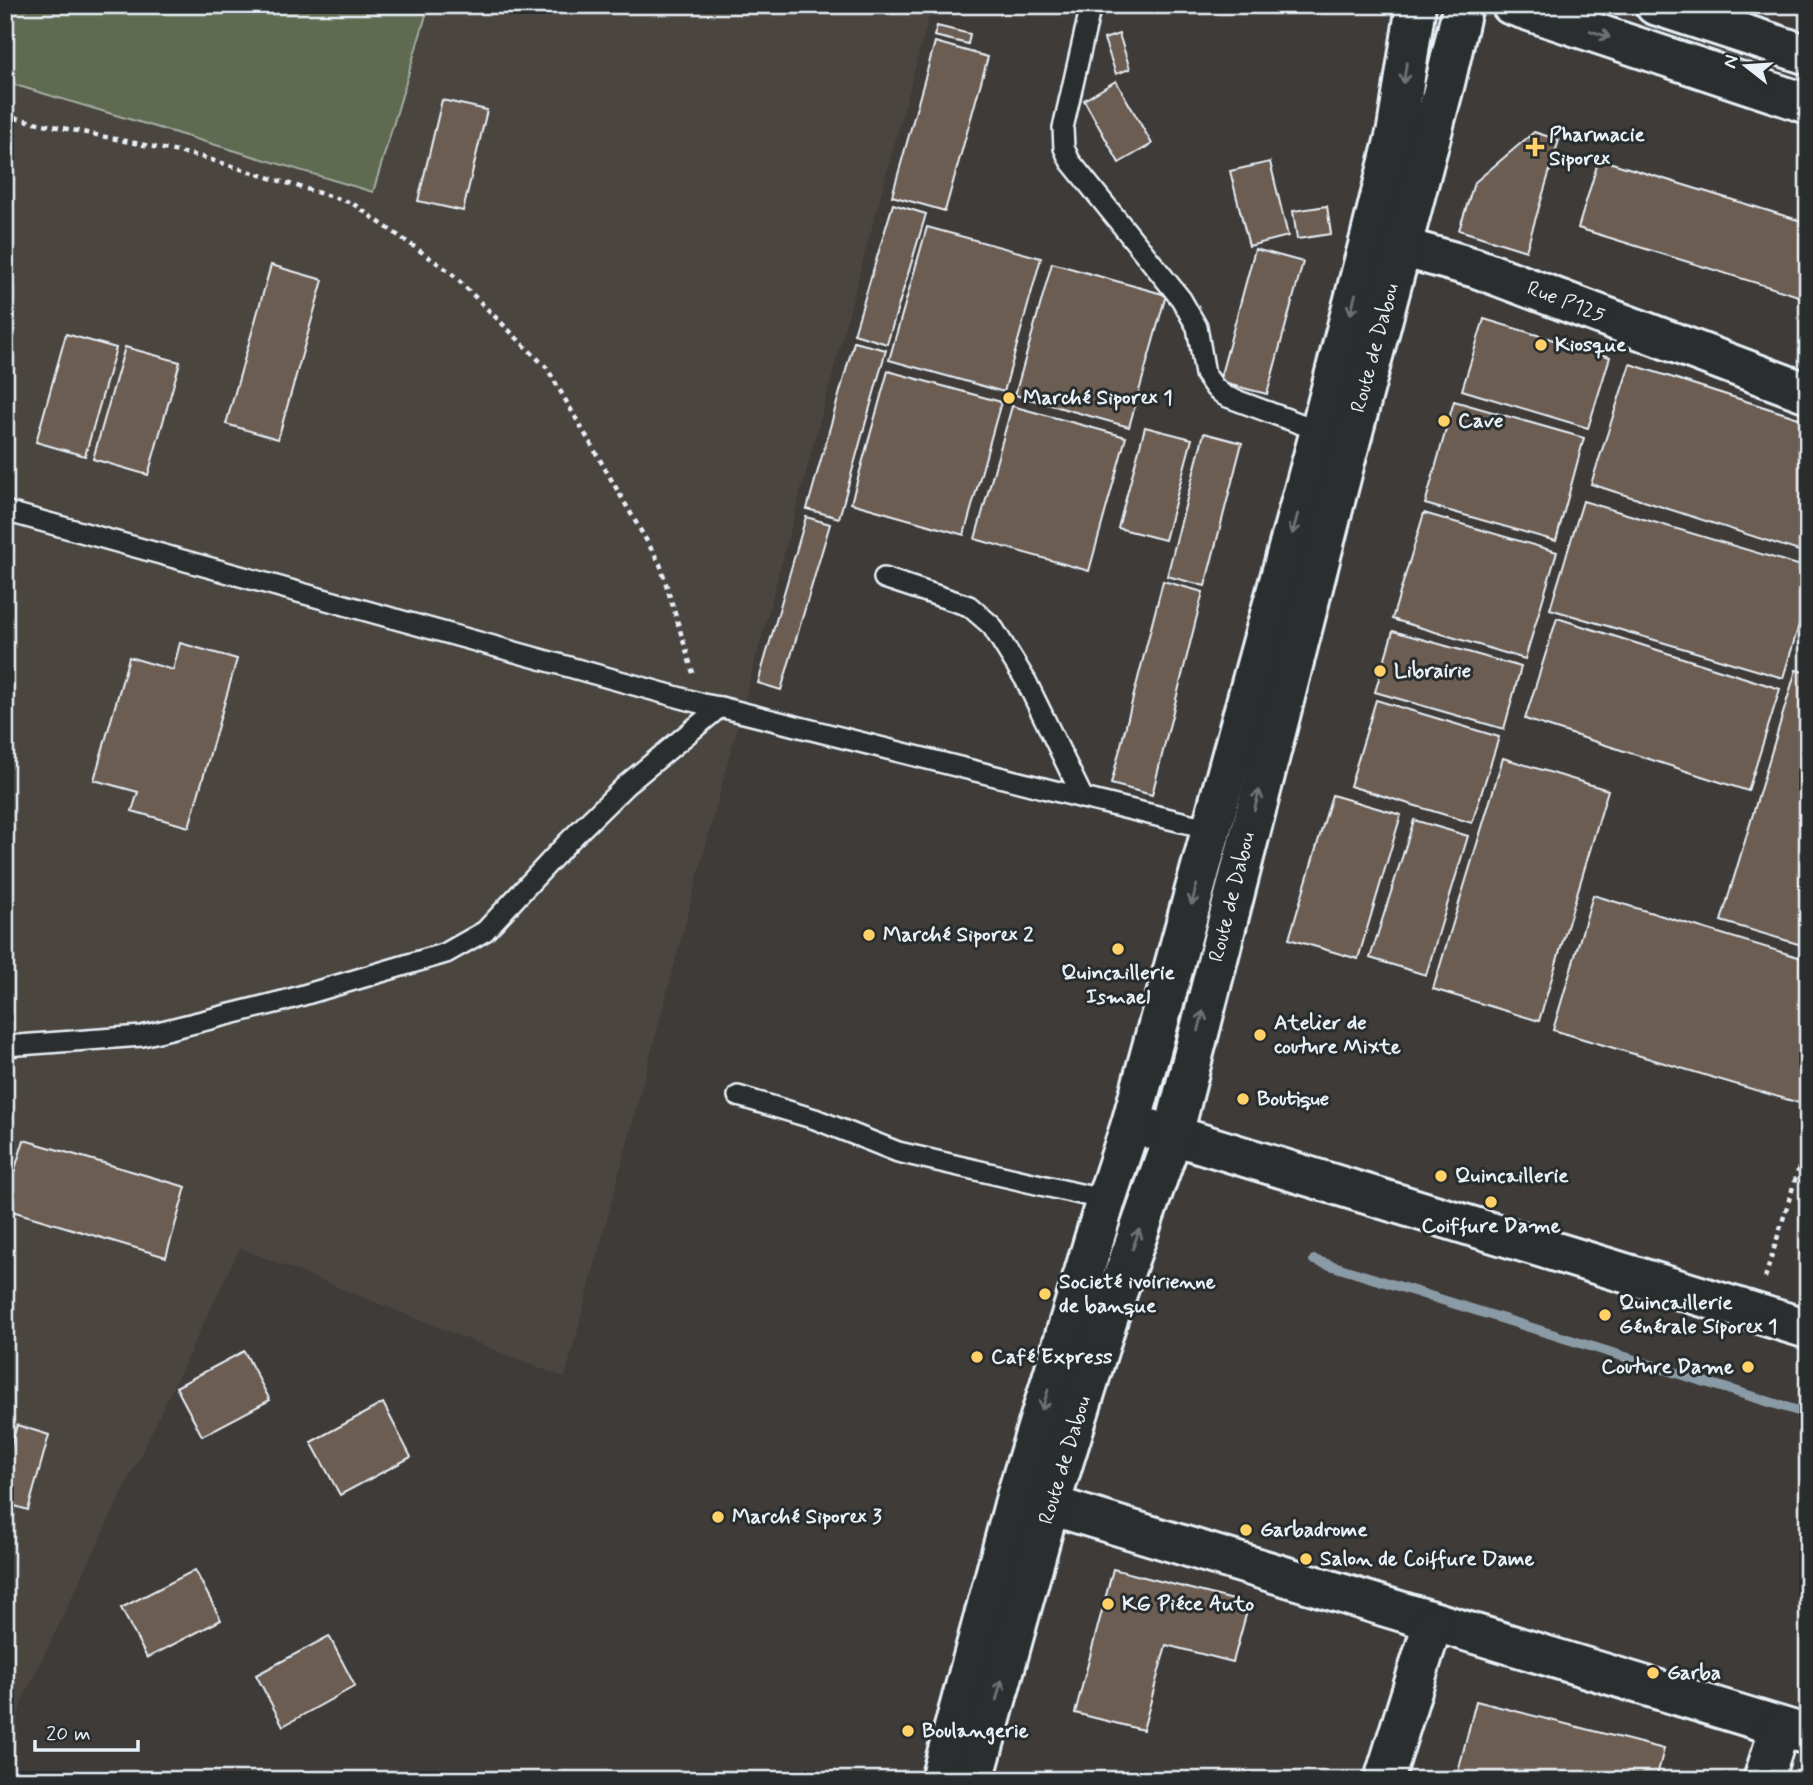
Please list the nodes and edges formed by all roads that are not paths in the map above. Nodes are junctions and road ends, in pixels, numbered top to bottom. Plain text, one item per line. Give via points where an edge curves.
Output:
1 (1091, 5) edge
2 (1416, 5) edge
3 (1464, 5) edge
4 (1511, 5) edge
5 (1655, 5) edge
6 (1808, 55) edge
7 (1808, 104) edge
8 (1401, 247) junction
9 (1808, 393) edge
10 (1320, 431) junction
11 (5, 511) edge
12 (884, 578) dead end
13 (711, 705) junction
14 (1083, 799) junction
15 (1211, 829) junction
16 (5, 1046) edge
17 (738, 1096) dead end
18 (1131, 1125) junction
19 (1172, 1135) junction
20 (1106, 1200) junction
21 (1808, 1329) edge
22 (1050, 1505) junction
23 (1433, 1623) junction
24 (1794, 1731) edge
25 (940, 1780) edge
26 (974, 1780) edge
27 (1384, 1780) edge
28 (1763, 1780) edge

1 - 10 lane via 1063,128 1070,162 1181,299 1197,327 1205,374 1215,388 1225,396
2 -> 10 street, Route de Dabou via 1397,129
3 - 8 street, Route de Dabou
4 -> 7 street
5 - 6 street
8 - 9 street, Rue P125 via 1476,268
19 -> 8 street, Route de Dabou
10 -> 15 street, Route de Dabou
11 - 13 lane
12 - 14 lane via 969,606 992,626 1027,681
13 - 14 lane
13 - 16 lane via 569,841 485,931 446,953 142,1036
14 - 15 lane
15 -> 18 street, Route de Dabou
17 - 20 lane via 815,1119 898,1152
18 - 19 street
18 - 20 street, Route de Dabou
19 - 21 street
22 -> 19 street, Route de Dabou
20 -> 25 street, Route de Dabou via 1016,1497
22 - 23 street
26 -> 22 street, Route de Dabou
23 - 24 street
23 - 27 street
24 - 28 street

